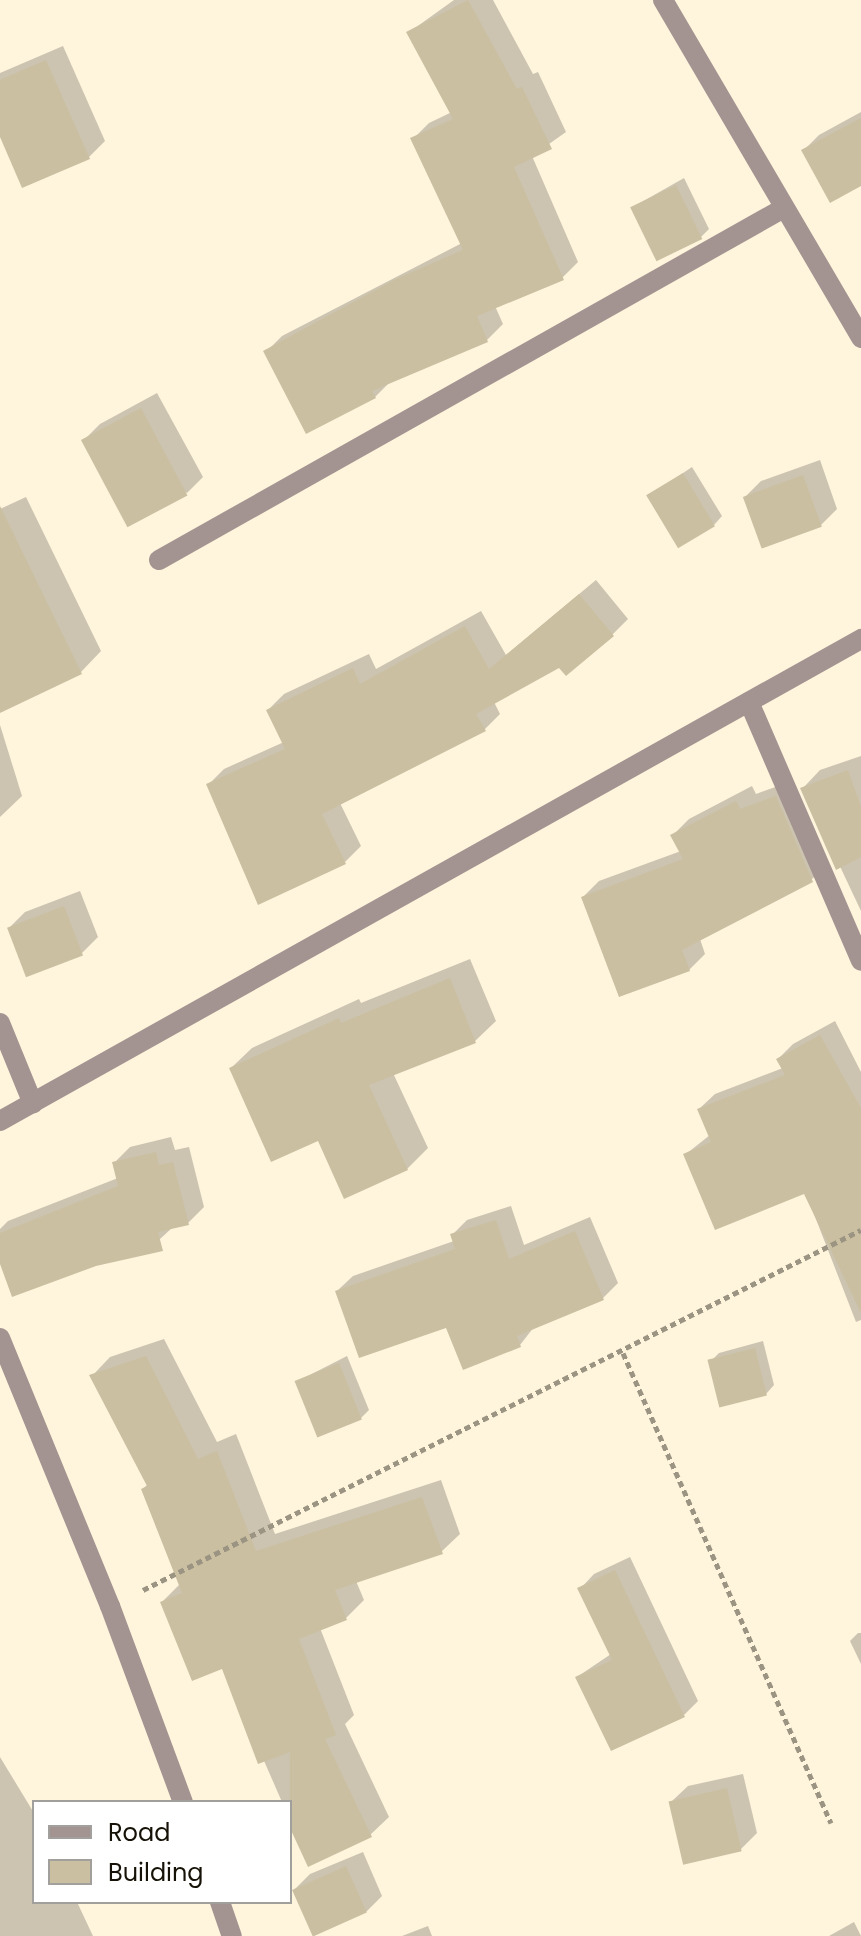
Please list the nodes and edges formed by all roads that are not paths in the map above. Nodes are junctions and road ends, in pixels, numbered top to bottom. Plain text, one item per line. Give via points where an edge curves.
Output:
1 (663, 0) edge
2 (784, 208) junction
3 (861, 338) edge
4 (159, 560) dead end
5 (861, 639) edge
6 (749, 702) junction
7 (861, 961) edge
8 (0, 1023) edge
9 (33, 1104) junction
10 (0, 1121) edge
11 (0, 1338) edge
12 (182, 1800) edge
13 (221, 1904) edge
14 (232, 1936) edge

1 - 2 street
2 - 3 street
2 - 4 street
5 - 6 street
6 - 7 street
6 - 9 street
8 - 9 street
9 - 10 street
11 - 12 street
13 - 14 street

